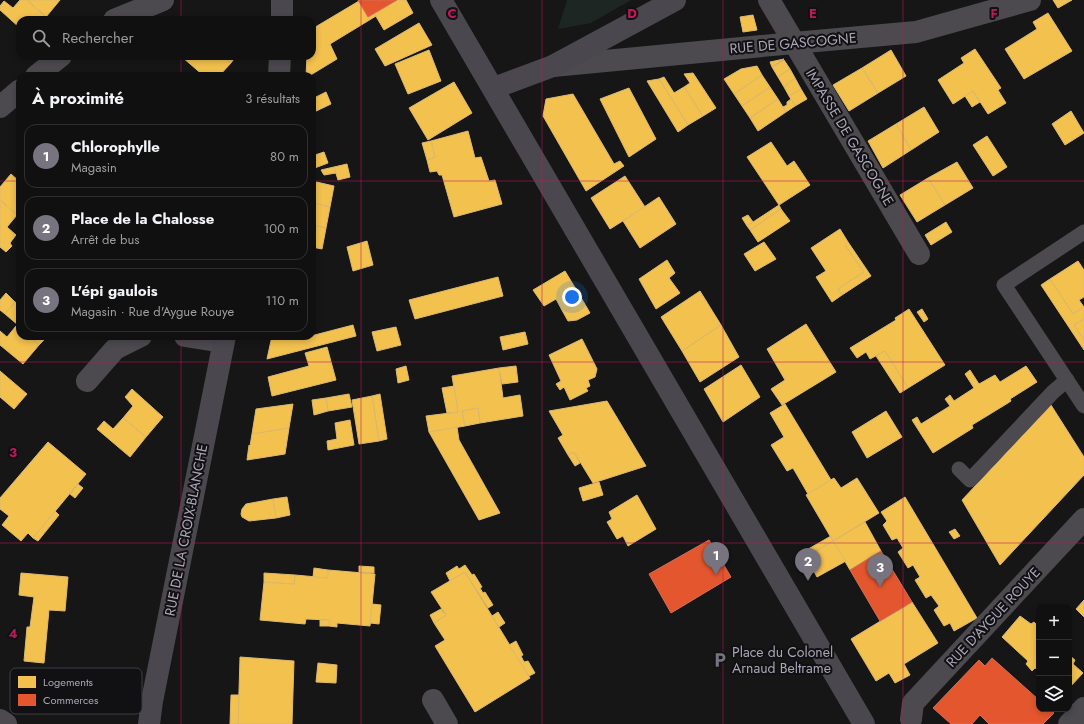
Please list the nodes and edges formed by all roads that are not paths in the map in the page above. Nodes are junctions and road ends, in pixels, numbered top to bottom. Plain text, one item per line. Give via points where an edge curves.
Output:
1 (163, 0) edge
2 (282, 0) edge
3 (441, 0) edge
4 (447, 0) edge
5 (675, 0) edge
6 (769, 0) edge
7 (1030, 0) edge
8 (124, 16) edge
9 (282, 16) edge
10 (455, 22) junction
11 (794, 43) junction
12 (56, 60) edge
13 (280, 60) edge
14 (553, 66) junction
15 (41, 72) edge
16 (279, 72) edge
17 (494, 88) junction
18 (16, 93) edge
19 (0, 107) edge
20 (1084, 232) edge
21 (919, 254) dead end
22 (133, 340) edge
23 (224, 340) edge
24 (1067, 380) junction
25 (87, 382) dead end
26 (1084, 406) edge
27 (959, 469) dead end
28 (1084, 520) edge
29 (433, 700) dead end
30 (1084, 708) edge
31 (0, 720) edge
32 (912, 721) edge
33 (6, 724) edge
34 (149, 724) edge
35 (447, 724) edge
36 (864, 724) edge
37 (1069, 724) edge

1 - 8 street
2 - 9 main road
3 - 10 main road
4 - 10 main road
5 - 14 main road
6 - 11 street, IMPASSE DE GASCOGNE
7 - 11 street, RUE DE GASCOGNE via 916,32
10 - 17 main road
11 - 14 street, RUE DE GASCOGNE
11 - 21 street, IMPASSE DE GASCOGNE
12 - 15 street
13 - 16 main road
14 - 17 main road
17 - 36 main road
18 - 19 street
20 - 24 lane via 1004,285
22 - 25 street via 115,349
23 - 34 main road, RUE DE LA CROIX-BLANCHE via 153,693
24 - 26 lane
24 - 27 lane via 970,480
28 - 32 street, RUE D'AYGUE ROUYE via 913,703
29 - 35 street
30 - 37 street
31 - 33 street

